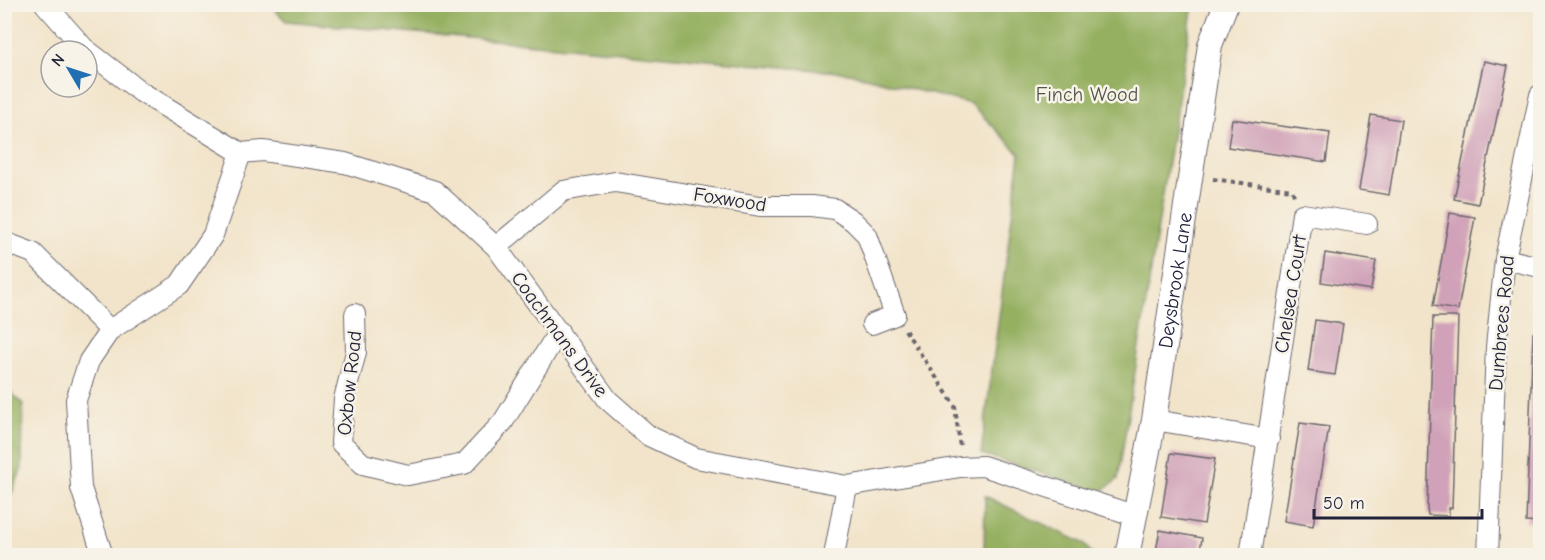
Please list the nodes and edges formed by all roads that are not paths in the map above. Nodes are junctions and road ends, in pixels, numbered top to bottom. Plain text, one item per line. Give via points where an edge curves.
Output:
1 (45, 4) edge
2 (1226, 4) edge
3 (1540, 95) edge
4 (241, 153) junction
5 (1367, 225) dead end
6 (4, 242) edge
7 (496, 248) junction
8 (1505, 259) junction
9 (1540, 267) edge
10 (355, 314) dead end
11 (872, 324) dead end
12 (110, 330) junction
13 (559, 331) junction
14 (1154, 420) junction
15 (1269, 439) junction
16 (847, 486) junction
17 (1133, 515) junction
18 (103, 555) edge
19 (834, 555) edge
20 (1127, 555) edge
21 (1250, 555) edge
22 (1488, 555) edge

1 - 4 street via 84,48 141,92
2 - 14 street, Deysbrook Lane via 1210,45
3 - 8 street, Dumbrees Road
4 - 7 street, Coachmans Drive via 263,151 345,163 435,191
4 - 12 street via 213,235 179,285
5 - 15 street, Chelsea Court via 1302,214
6 - 12 street via 33,253
7 - 11 street, Foxwood via 563,191 615,182 760,206 835,209 867,235 895,315
7 - 13 street, Coachmans Drive
8 - 9 street
8 - 22 street, Dumbrees Road via 1496,347
10 - 13 street, Oxbow Road via 356,352 344,399 341,443 363,464 408,475 464,464 503,422
12 - 18 street via 88,361 76,400 81,488
13 - 16 street, Coachmans Drive via 608,400 650,435 696,458
14 - 15 street
14 - 17 street, Deysbrook Lane
15 - 21 street, Chelsea Court
16 - 17 street, Coachmans Drive via 983,466
16 - 19 street
17 - 20 street, Deysbrook Lane

